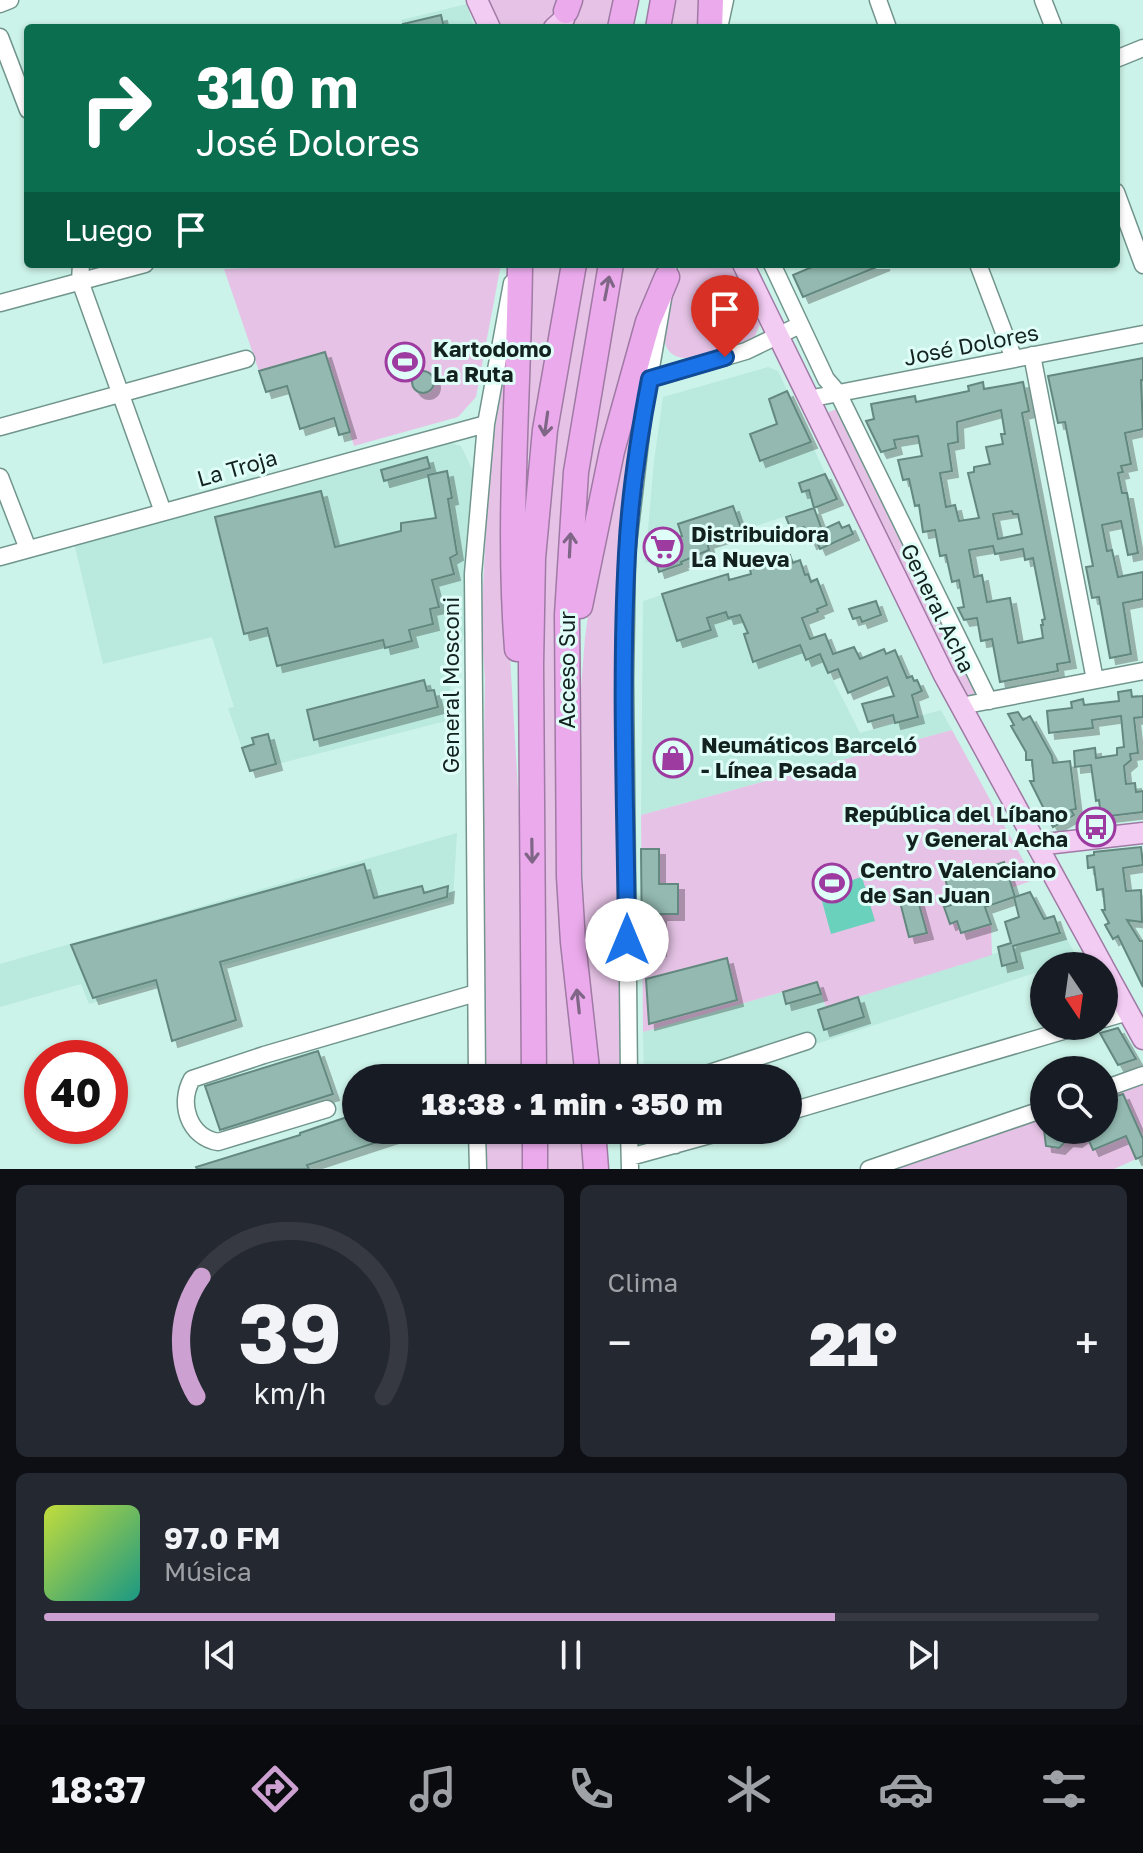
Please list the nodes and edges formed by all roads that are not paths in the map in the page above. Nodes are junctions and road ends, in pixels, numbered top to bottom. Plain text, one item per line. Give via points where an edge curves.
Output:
1 (10, 0) edge
2 (477, 0) edge
3 (626, 0) edge
4 (663, 0) edge
5 (711, 0) edge
6 (725, 0) edge
7 (878, 0) edge
8 (1043, 0) edge
9 (0, 4) edge
10 (488, 24) edge
11 (621, 24) edge
12 (659, 24) edge
13 (710, 24) edge
14 (720, 24) edge
15 (887, 24) edge
16 (1052, 24) edge
17 (0, 37) edge
18 (1143, 48) edge
19 (1120, 57) edge
20 (24, 100) edge
21 (1120, 203) edge
22 (1143, 265) edge
23 (112, 268) edge
24 (573, 268) edge
25 (610, 268) edge
26 (745, 268) edge
27 (774, 268) edge
28 (980, 268) edge
29 (670, 269) edge
30 (80, 272) edge
31 (518, 272) edge
32 (0, 303) edge
33 (800, 325) junction
34 (1143, 334) edge
35 (779, 336) junction
36 (1032, 355) junction
37 (246, 359) dead end
38 (1014, 359) junction
39 (650, 379) junction
40 (838, 393) junction
41 (120, 394) junction
42 (808, 399) junction
43 (486, 424) junction
44 (0, 427) edge
45 (0, 477) edge
46 (163, 512) junction
47 (28, 549) junction
48 (0, 557) edge
49 (1143, 671) edge
50 (1095, 680) junction
51 (567, 695) junction
52 (989, 701) junction
53 (961, 706) junction
54 (532, 807) junction
55 (1143, 833) edge
56 (1037, 845) junction
57 (1096, 952) edge
58 (476, 993) junction
59 (1118, 993) edge
60 (1128, 1012) junction
61 (1118, 1015) edge
62 (1142, 1035) edge
63 (1032, 1040) edge
64 (807, 1041) dead end
65 (477, 1064) edge
66 (534, 1064) edge
67 (587, 1064) edge
68 (629, 1064) edge
69 (737, 1064) edge
70 (1143, 1075) edge
71 (1118, 1084) edge
72 (802, 1108) edge
73 (327, 1109) dead end
74 (1030, 1114) edge
75 (477, 1144) edge
76 (535, 1144) edge
77 (594, 1144) edge
78 (679, 1144) edge
79 (676, 1145) joint
80 (630, 1163) edge
81 (478, 1169) edge
82 (535, 1169) edge
83 (596, 1169) edge
84 (869, 1169) edge

1 - 9 street
2 - 10 main road
3 - 11 highway
4 - 12 highway
5 - 13 highway
6 - 14 street
7 - 15 street
8 - 16 street
17 - 20 street
18 - 19 street
21 - 22 street
23 - 30 street
24 -> 54 highway, Acceso Sur via 538,487 531,615
51 -> 25 highway, Acceso Sur via 576,472
26 - 35 main road, General Acha
27 - 33 street, General Acha
28 - 38 street
29 - 39 street
29 - 51 highway via 648,322 609,465
30 - 32 street
30 - 41 street
31 - 43 street, General Mosconi
31 - 54 highway via 512,575
33 - 35 street
33 - 40 street, General Acha
34 - 36 street, José Dolores
35 - 39 street
35 - 42 main road, General Acha
36 - 38 street, José Dolores
36 - 50 street
37 - 41 street
38 - 40 street, José Dolores
39 - 68 street via 632,499 626,588
40 - 42 street, José Dolores
40 - 52 street, General Acha
41 - 44 street
41 - 46 street
42 - 53 main road, General Acha
43 - 46 street, La Troja
43 - 58 street, General Mosconi via 471,607
45 - 47 street
46 - 47 street, La Troja
47 - 48 street, La Troja
49 - 50 street
50 - 52 street
67 -> 51 highway, Acceso Sur via 570,902
52 - 53 street
53 - 56 main road, General Acha
54 -> 66 highway, Acceso Sur
55 - 56 main road
56 - 57 main road, General Acha
58 - 65 street, General Mosconi
58 - 73 street via 264,1055 192,1079 186,1089 190,1121 198,1134 218,1142
59 - 60 main road, General Acha
60 - 61 street
60 - 62 main road, General Acha
63 - 72 street
64 - 69 street
70 - 71 street
74 - 84 street
75 - 81 street
76 - 82 highway
77 - 83 highway
78 - 79 street
79 - 80 street

